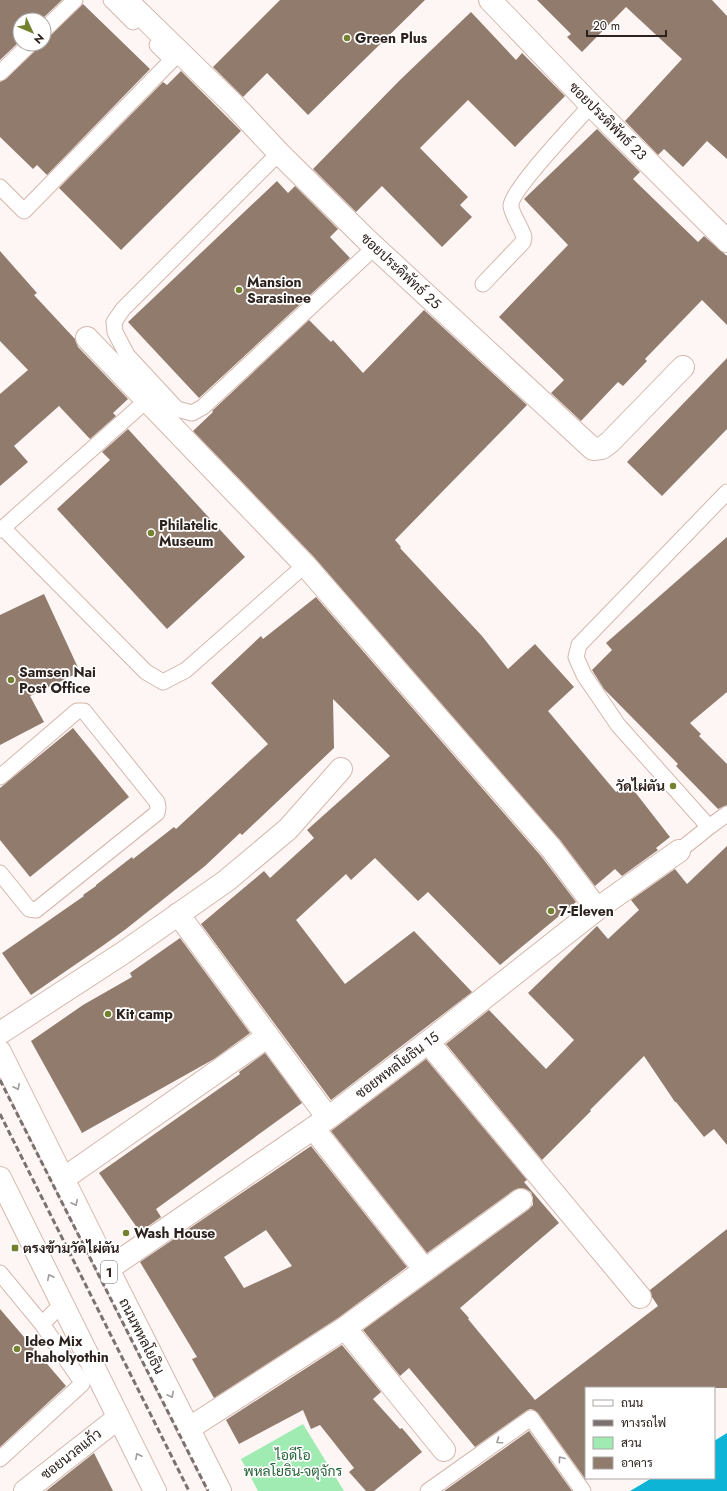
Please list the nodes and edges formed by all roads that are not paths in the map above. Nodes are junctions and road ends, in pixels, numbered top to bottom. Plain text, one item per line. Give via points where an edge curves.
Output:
1 (75, 0) edge
2 (110, 0) edge
3 (126, 0) edge
4 (490, 0) edge
5 (52, 22) edge
6 (22, 52) edge
7 (0, 73) edge
8 (591, 105) junction
9 (279, 154) junction
10 (0, 187) edge
11 (727, 241) edge
12 (375, 247) junction
13 (483, 284) dead end
14 (86, 338) dead end
15 (683, 366) dead end
16 (147, 400) junction
17 (727, 492) edge
18 (1, 529) edge
19 (305, 565) junction
20 (341, 769) dead end
21 (0, 777) edge
22 (727, 814) edge
23 (709, 827) junction
24 (679, 851) joint
25 (0, 873) edge
26 (597, 909) junction
27 (178, 914) junction
28 (0, 1033) edge
29 (268, 1036) junction
30 (428, 1042) junction
31 (0, 1052) edge
32 (321, 1123) junction
33 (0, 1178) edge
34 (63, 1180) junction
35 (521, 1200) dead end
36 (108, 1269) junction
37 (425, 1270) junction
38 (0, 1273) edge
39 (640, 1297) dead end
40 (63, 1303) junction
41 (42, 1324) junction
42 (345, 1328) junction
43 (118, 1418) junction
44 (188, 1429) junction
45 (444, 1450) dead end
46 (0, 1459) edge
47 (25, 1491) edge
48 (155, 1491) edge
49 (220, 1491) edge
50 (428, 1491) edge
51 (583, 1491) edge

1 - 5 lane
2 - 10 lane via 172,60 24,211
3 - 9 street, ซอยประดิพัทธ์ 25 via 235,106
4 - 8 street, ซอยประดิพัทธ์ 23
6 - 7 lane
8 - 11 street, ซอยประดิพัทธ์ 23
8 - 13 lane via 525,181 512,200 510,206 524,237 523,242
9 - 12 street, ซอยประดิพัทธ์ 25
9 - 12 lane via 123,309 114,322 115,332 128,355 177,409 192,413 203,407
12 - 15 street, ซอยประดิพัทธ์ 25 via 593,449 602,448 610,442
14 - 16 street
16 - 18 lane
16 - 19 street
17 - 23 lane via 579,645 576,657 584,675 618,725
18 - 19 lane via 146,672 162,682 186,670
19 - 26 street via 551,848
20 - 27 street via 288,829 226,880
21 - 25 lane via 77,711 84,711 157,802 158,807 157,813 36,910 29,909
22 - 23 lane
23 - 24 lane
24 - 26 street, ซอยพหลโยธิน 15
26 - 30 street, ซอยพหลโยธิน 15
27 - 28 street
27 - 29 street
29 - 32 street
29 - 34 street
30 - 32 street, ซอยพหลโยธิน 15
30 - 39 street
31 -> 34 street, ถนนพหลโยธิน / 1
32 - 36 street, ซอยพหลโยธิน 15
32 - 37 street
40 -> 33 street
34 -> 36 street, ถนนพหลโยธิน / 1
35 - 37 street
36 -> 44 street, ถนนพหลโยธิน / 1
37 - 42 street
38 - 41 lane
40 - 41 lane
40 - 43 street
41 - 46 lane via 82,1384
42 - 44 street
42 - 45 street
43 - 47 street, ซอยนวลแก้ว
48 -> 43 street
44 - 49 street, ถนนพหลโยธิน / 1
51 -> 50 lane via 531,1418

